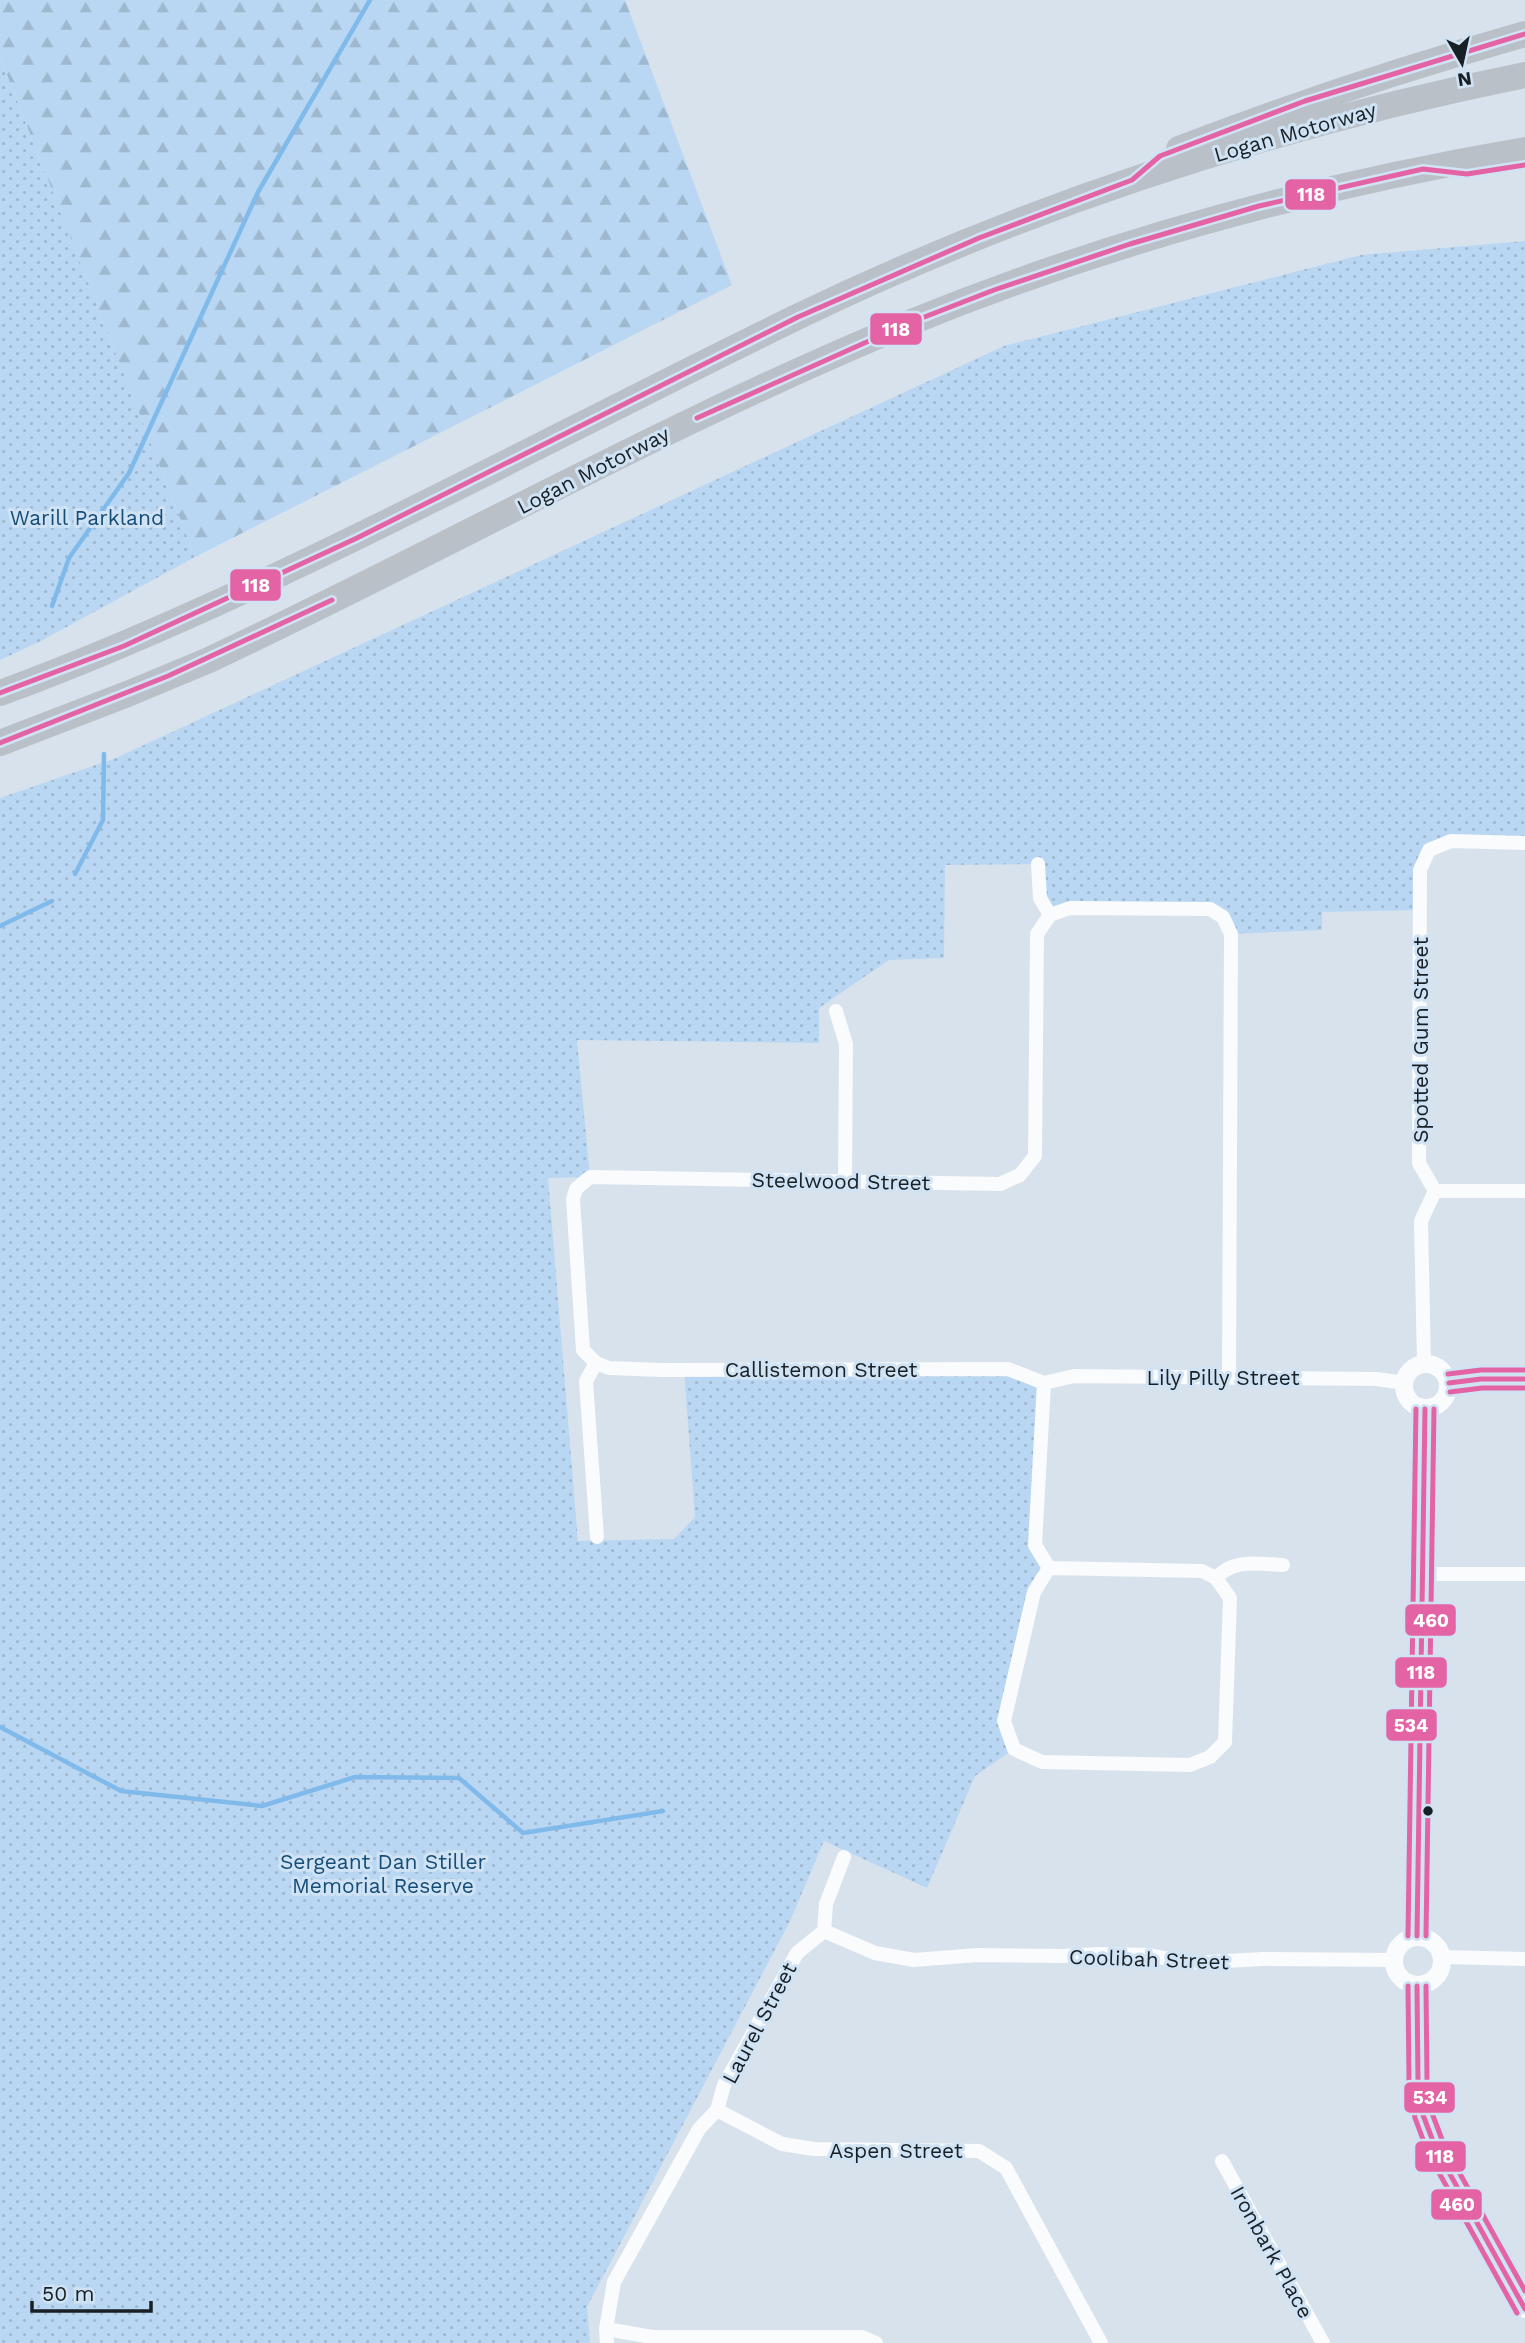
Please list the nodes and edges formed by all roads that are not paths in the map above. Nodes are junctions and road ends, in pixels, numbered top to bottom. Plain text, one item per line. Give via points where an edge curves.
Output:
1 (1525, 34) edge
2 (1525, 75) edge
3 (1525, 150) edge
4 (1525, 164) edge
5 (1423, 169) junction
6 (1132, 180) junction
7 (0, 693) edge
8 (0, 743) edge
9 (1525, 843) edge
10 (1038, 864) dead end
11 (1050, 915) junction
12 (836, 1011) dead end
13 (845, 1180) junction
14 (1436, 1191) junction
15 (1525, 1191) edge
16 (596, 1363) junction
17 (1424, 1363) junction
18 (1229, 1377) junction
19 (1525, 1379) edge
20 (1044, 1383) junction
21 (1404, 1383) junction
22 (1449, 1383) junction
23 (1425, 1409) junction
24 (597, 1537) dead end
25 (1283, 1565) dead end
26 (1049, 1568) junction
27 (1422, 1574) junction
28 (1525, 1574) edge
29 (1216, 1578) junction
30 (844, 1857) dead end
31 (824, 1931) junction
32 (1417, 1936) junction
33 (1443, 1957) junction
34 (1525, 1959) edge
35 (1395, 1960) junction
36 (1417, 1986) junction
37 (717, 2110) junction
38 (1222, 2161) dead end
39 (1525, 2309) edge
40 (607, 2336) edge
41 (876, 2343) edge
42 (1101, 2343) edge
43 (1322, 2343) edge

1 - 6 highway via 1257,119 1160,156
2 - 6 highway, Logan Motorway via 1311,126
3 - 5 highway, Logan Motorway
4 - 5 highway via 1467,174
5 - 8 highway, Logan Motorway via 1259,206 1166,233 994,289 909,323 716,408 208,660
6 - 7 highway, Logan Motorway via 978,238 798,317 357,538 124,646
9 - 14 street, Spotted Gum Street via 1451,841 1429,850 1420,870 1419,1163
10 - 11 street via 1040,898
11 - 13 street, Steelwood Street via 1037,934 1035,1156 1020,1175 1000,1184
11 - 18 street via 1070,908 1210,909 1223,917 1231,934
12 - 13 street via 846,1044
13 - 16 street, Steelwood Street via 590,1177 576,1189 573,1199 583,1350
14 - 15 street
14 - 17 street via 1421,1221
16 - 20 street, Callistemon Street via 609,1368 663,1370 1007,1369
16 - 24 street via 586,1381
17 - 21 street via 1410,1370
17 - 22 street via 1440,1368
18 - 20 street, Lily Pilly Street via 1074,1376
18 - 21 street, Lily Pilly Street
19 - 22 street
20 - 26 street via 1035,1545
21 - 23 street via 1409,1401
22 - 23 street via 1446,1398
23 - 27 street
25 - 29 street via 1236,1563
26 - 29 street via 1202,1571
26 - 29 street via 1034,1592 1004,1721 1013,1749 1042,1762 1190,1765 1210,1757 1225,1742 1230,1598
27 - 28 street
27 - 32 street
30 - 31 street via 826,1904
31 - 35 street, Coolibah Street via 875,1953 914,1960 1099,1954 1148,1955 1191,1963
31 - 37 street, Laurel Street via 797,1953 723,2085
32 - 33 street via 1433,1941
32 - 35 street via 1399,1945
33 - 34 street
33 - 36 street via 1438,1976
35 - 36 street via 1400,1978
36 - 39 street via 1423,2115 1436,2149
37 - 40 street, Laurel Street via 699,2129 614,2282
37 - 42 street, Aspen Street via 782,2144 814,2149 979,2151 994,2159 1006,2168
38 - 43 street, Ironbark Place
40 - 41 street via 862,2337

